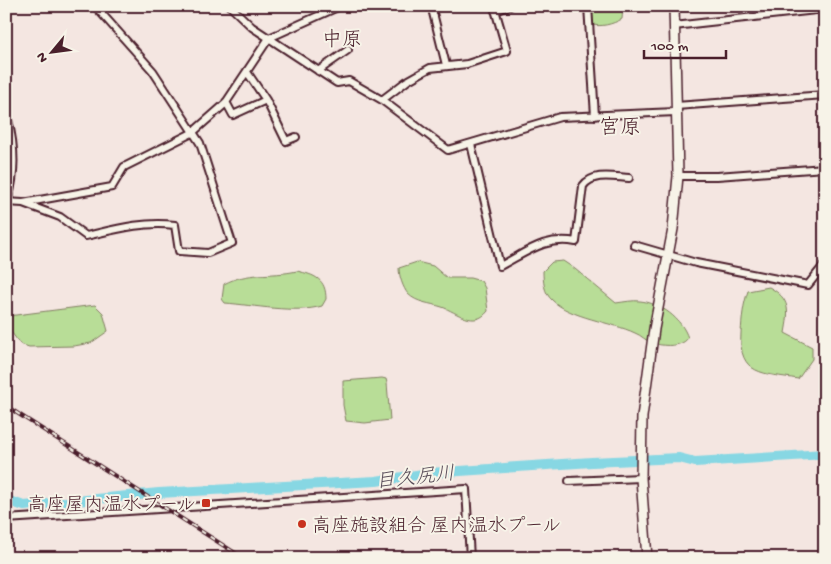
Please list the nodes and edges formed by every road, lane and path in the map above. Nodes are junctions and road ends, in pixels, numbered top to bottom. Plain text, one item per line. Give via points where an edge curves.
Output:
1 (95, 6) edge
2 (230, 6) edge
3 (340, 6) edge
4 (510, 6) edge
5 (588, 6) edge
6 (674, 6) edge
7 (495, 8) edge
8 (825, 9) edge
9 (433, 13) dead end
10 (674, 26) junction
11 (268, 38) junction
12 (348, 50) dead end
13 (446, 65) junction
14 (318, 71) junction
15 (247, 72) junction
16 (825, 95) edge
17 (266, 100) junction
18 (382, 100) junction
19 (226, 102) junction
20 (676, 109) junction
21 (595, 116) junction
22 (6, 120) edge
23 (192, 133) junction
24 (296, 137) dead end
25 (471, 144) junction
26 (825, 168) edge
27 (9, 171) edge
28 (678, 176) junction
29 (629, 178) dead end
30 (6, 200) edge
31 (24, 203) junction
32 (634, 245) dead end
33 (668, 254) junction
34 (825, 264) edge
35 (641, 477) junction
36 (569, 481) dead end
37 (6, 518) edge
38 (470, 558) edge
39 (647, 558) edge

1 - 23 street via 153,71
2 - 11 street
3 - 11 street
4 - 7 street
5 - 21 street
6 - 10 street
7 - 13 street via 507,51 466,64
8 - 10 street
9 - 13 street
10 - 20 street
11 - 14 street
11 - 15 street
12 - 14 street
13 - 18 street via 422,72
14 - 18 street via 337,83 349,80
15 - 17 street
15 - 19 street
16 - 20 street
17 - 19 street via 233,115
17 - 24 street via 286,141
18 - 25 street via 448,150
19 - 23 street
20 - 21 street
20 - 28 street
21 - 25 street via 560,118
22 - 27 main road via 11,141
23 - 31 street via 124,167 112,187
23 - 31 street via 204,155 232,243 217,250 201,253 179,251 175,225 160,223 86,236 60,217
25 - 29 street via 500,266 548,241 576,242 583,186 587,180 600,176
26 - 28 street
27 - 30 main road
28 - 33 street
30 - 31 street
32 - 33 street
33 - 34 street via 696,263 808,285
33 - 35 street via 645,391
35 - 36 street
35 - 39 street
37 - 38 street via 466,489

